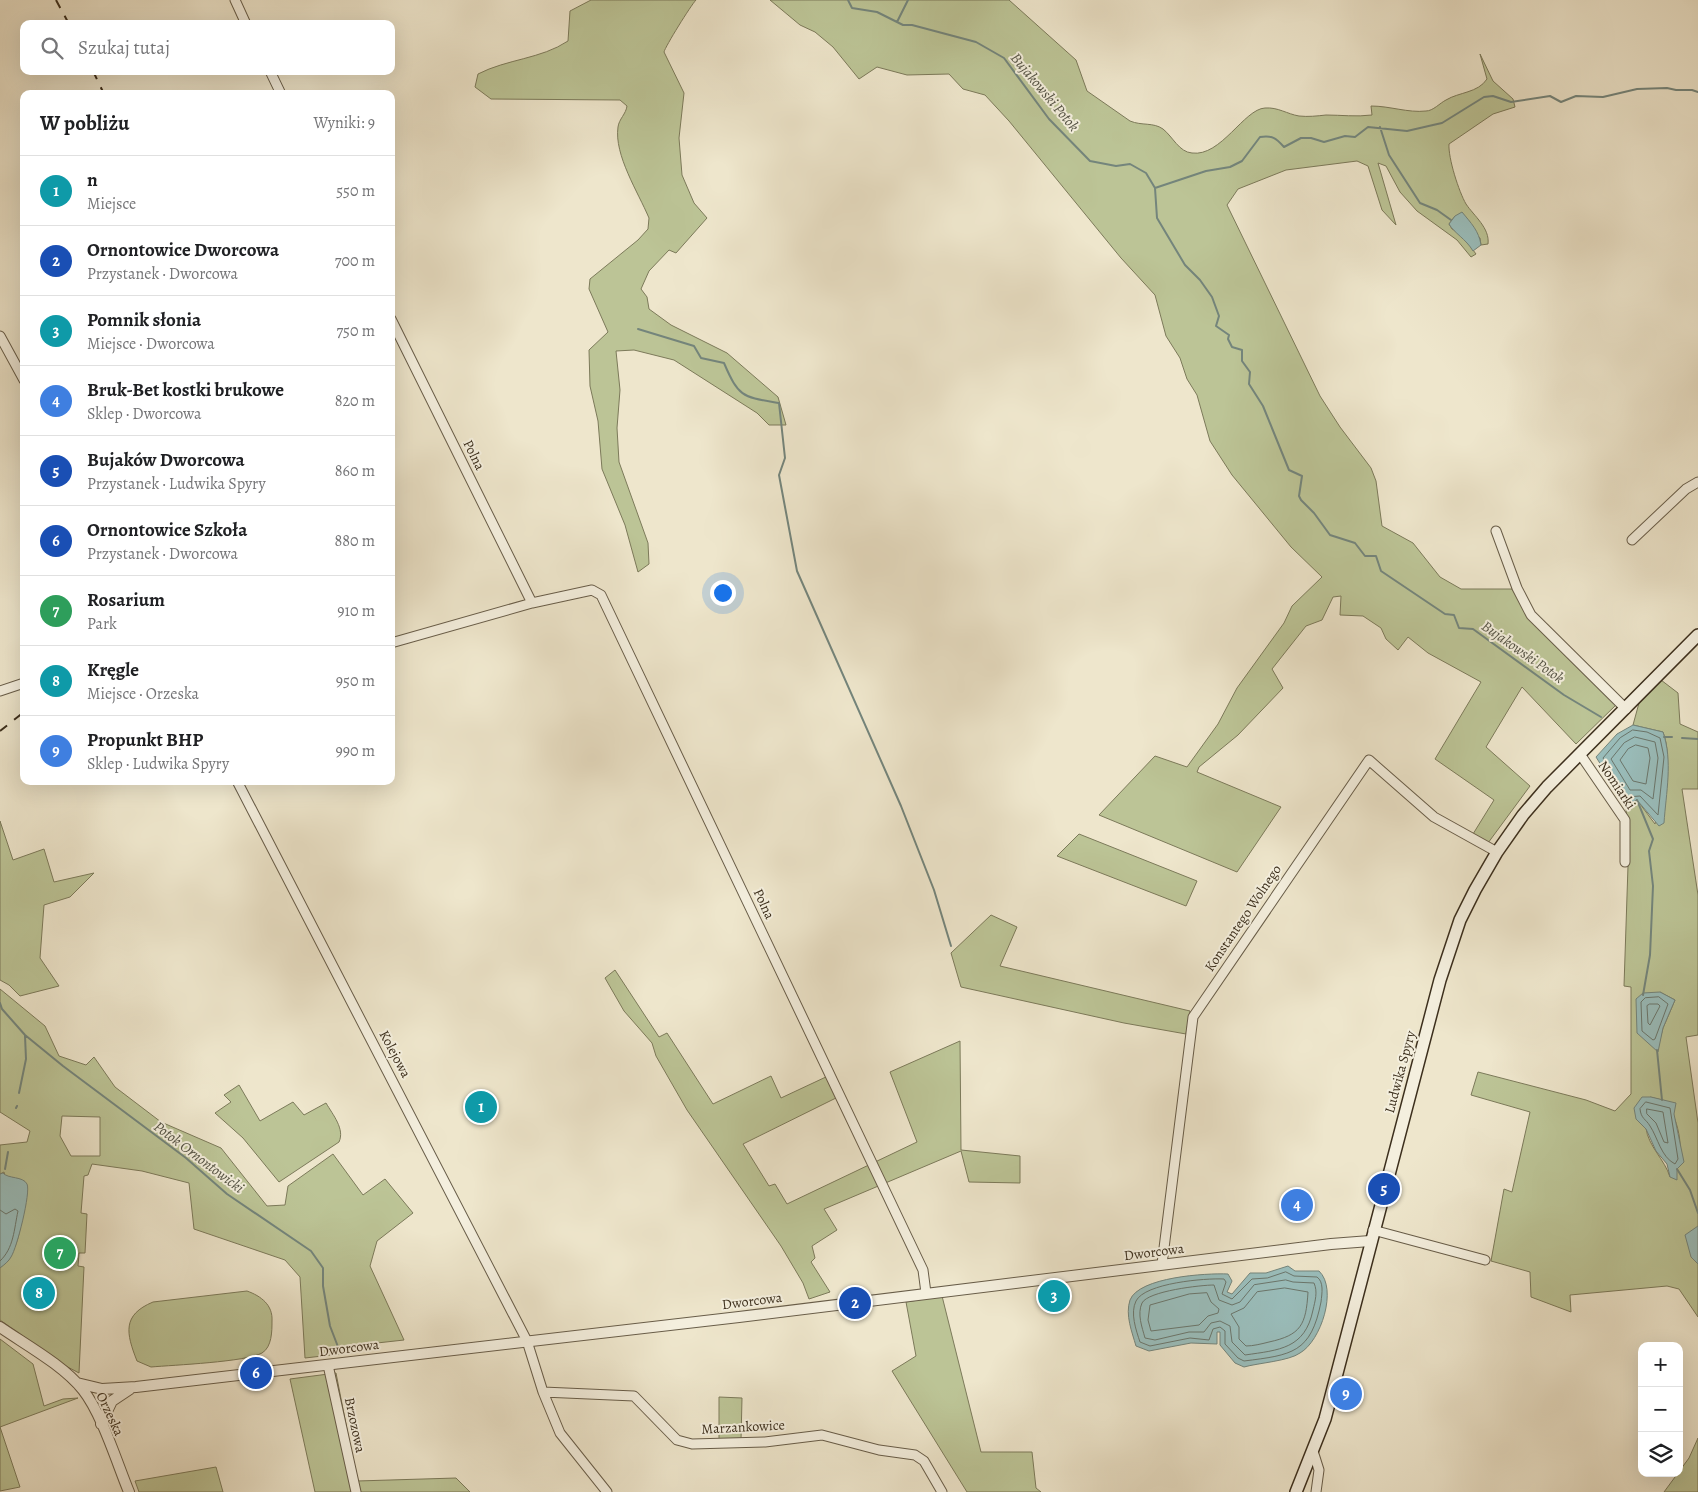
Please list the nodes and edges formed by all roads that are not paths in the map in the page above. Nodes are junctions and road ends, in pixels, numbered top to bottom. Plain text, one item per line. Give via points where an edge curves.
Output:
1 (235, 0) edge
2 (244, 20) edge
3 (272, 75) edge
4 (279, 90) edge
5 (395, 327) edge
6 (0, 336) edge
7 (20, 373) edge
8 (1698, 482) edge
9 (1496, 531) dead end
10 (1632, 540) dead end
11 (532, 603) junction
12 (1698, 635) edge
13 (395, 642) edge
14 (20, 684) edge
15 (0, 691) edge
16 (1626, 709) junction
17 (1580, 754) junction
18 (239, 785) edge
19 (1497, 852) junction
20 (1625, 862) dead end
21 (1372, 1236) junction
22 (1485, 1260) dead end
23 (1162, 1264) junction
24 (926, 1293) junction
25 (0, 1326) edge
26 (527, 1341) junction
27 (328, 1365) junction
28 (77, 1383) junction
29 (136, 1387) junction
30 (104, 1389) junction
31 (543, 1392) junction
32 (91, 1402) junction
33 (111, 1402) junction
34 (101, 1424) junction
35 (1313, 1451) junction
36 (129, 1492) edge
37 (356, 1492) edge
38 (607, 1492) edge
39 (942, 1492) edge
40 (1296, 1492) edge
41 (1316, 1492) edge

1 - 2 street
3 - 4 street
5 - 11 street, Polna
6 - 7 street
8 - 10 street via 1686,489
9 - 16 street via 1516,588 1531,615
11 - 13 street, Polna
11 - 24 street, Polna via 592,590 602,595 923,1270
12 - 16 main road, Ludwika Spyry
14 - 15 street
16 - 17 main road, Ludwika Spyry
17 - 19 main road, Ludwika Spyry via 1529,808
17 - 20 street, Nomiarki via 1625,820
18 - 26 street, Kolejowa
19 - 21 main road, Ludwika Spyry via 1460,920 1449,950
19 - 23 street, Konstantego Wolnego via 1434,817 1369,760 1192,1016
21 - 22 street
21 - 23 street, Dworcowa
21 - 35 main road, Ludwika Spyry via 1325,1419
23 - 24 street, Dworcowa
24 - 26 street, Dworcowa
25 - 28 street, Orzeska
26 - 27 street, Dworcowa
26 - 31 street
27 - 29 street, Dworcowa
27 - 37 street, Brzozowa
28 - 30 street, Dworcowa
28 - 32 street, Orzeska
29 - 30 street, Dworcowa
29 - 33 street, Dworcowa
30 - 32 street via 94,1392
30 - 33 street via 110,1392
31 - 38 street via 560,1433
31 - 39 street, Marzankowice via 634,1396 677,1440 692,1444 765,1442 822,1435 879,1450 915,1455 924,1461
32 - 33 street
32 - 34 street, Orzeska
33 - 34 street
34 - 36 street, Orzeska
35 - 40 main road, Ludwika Spyry
35 - 41 street via 1318,1462

